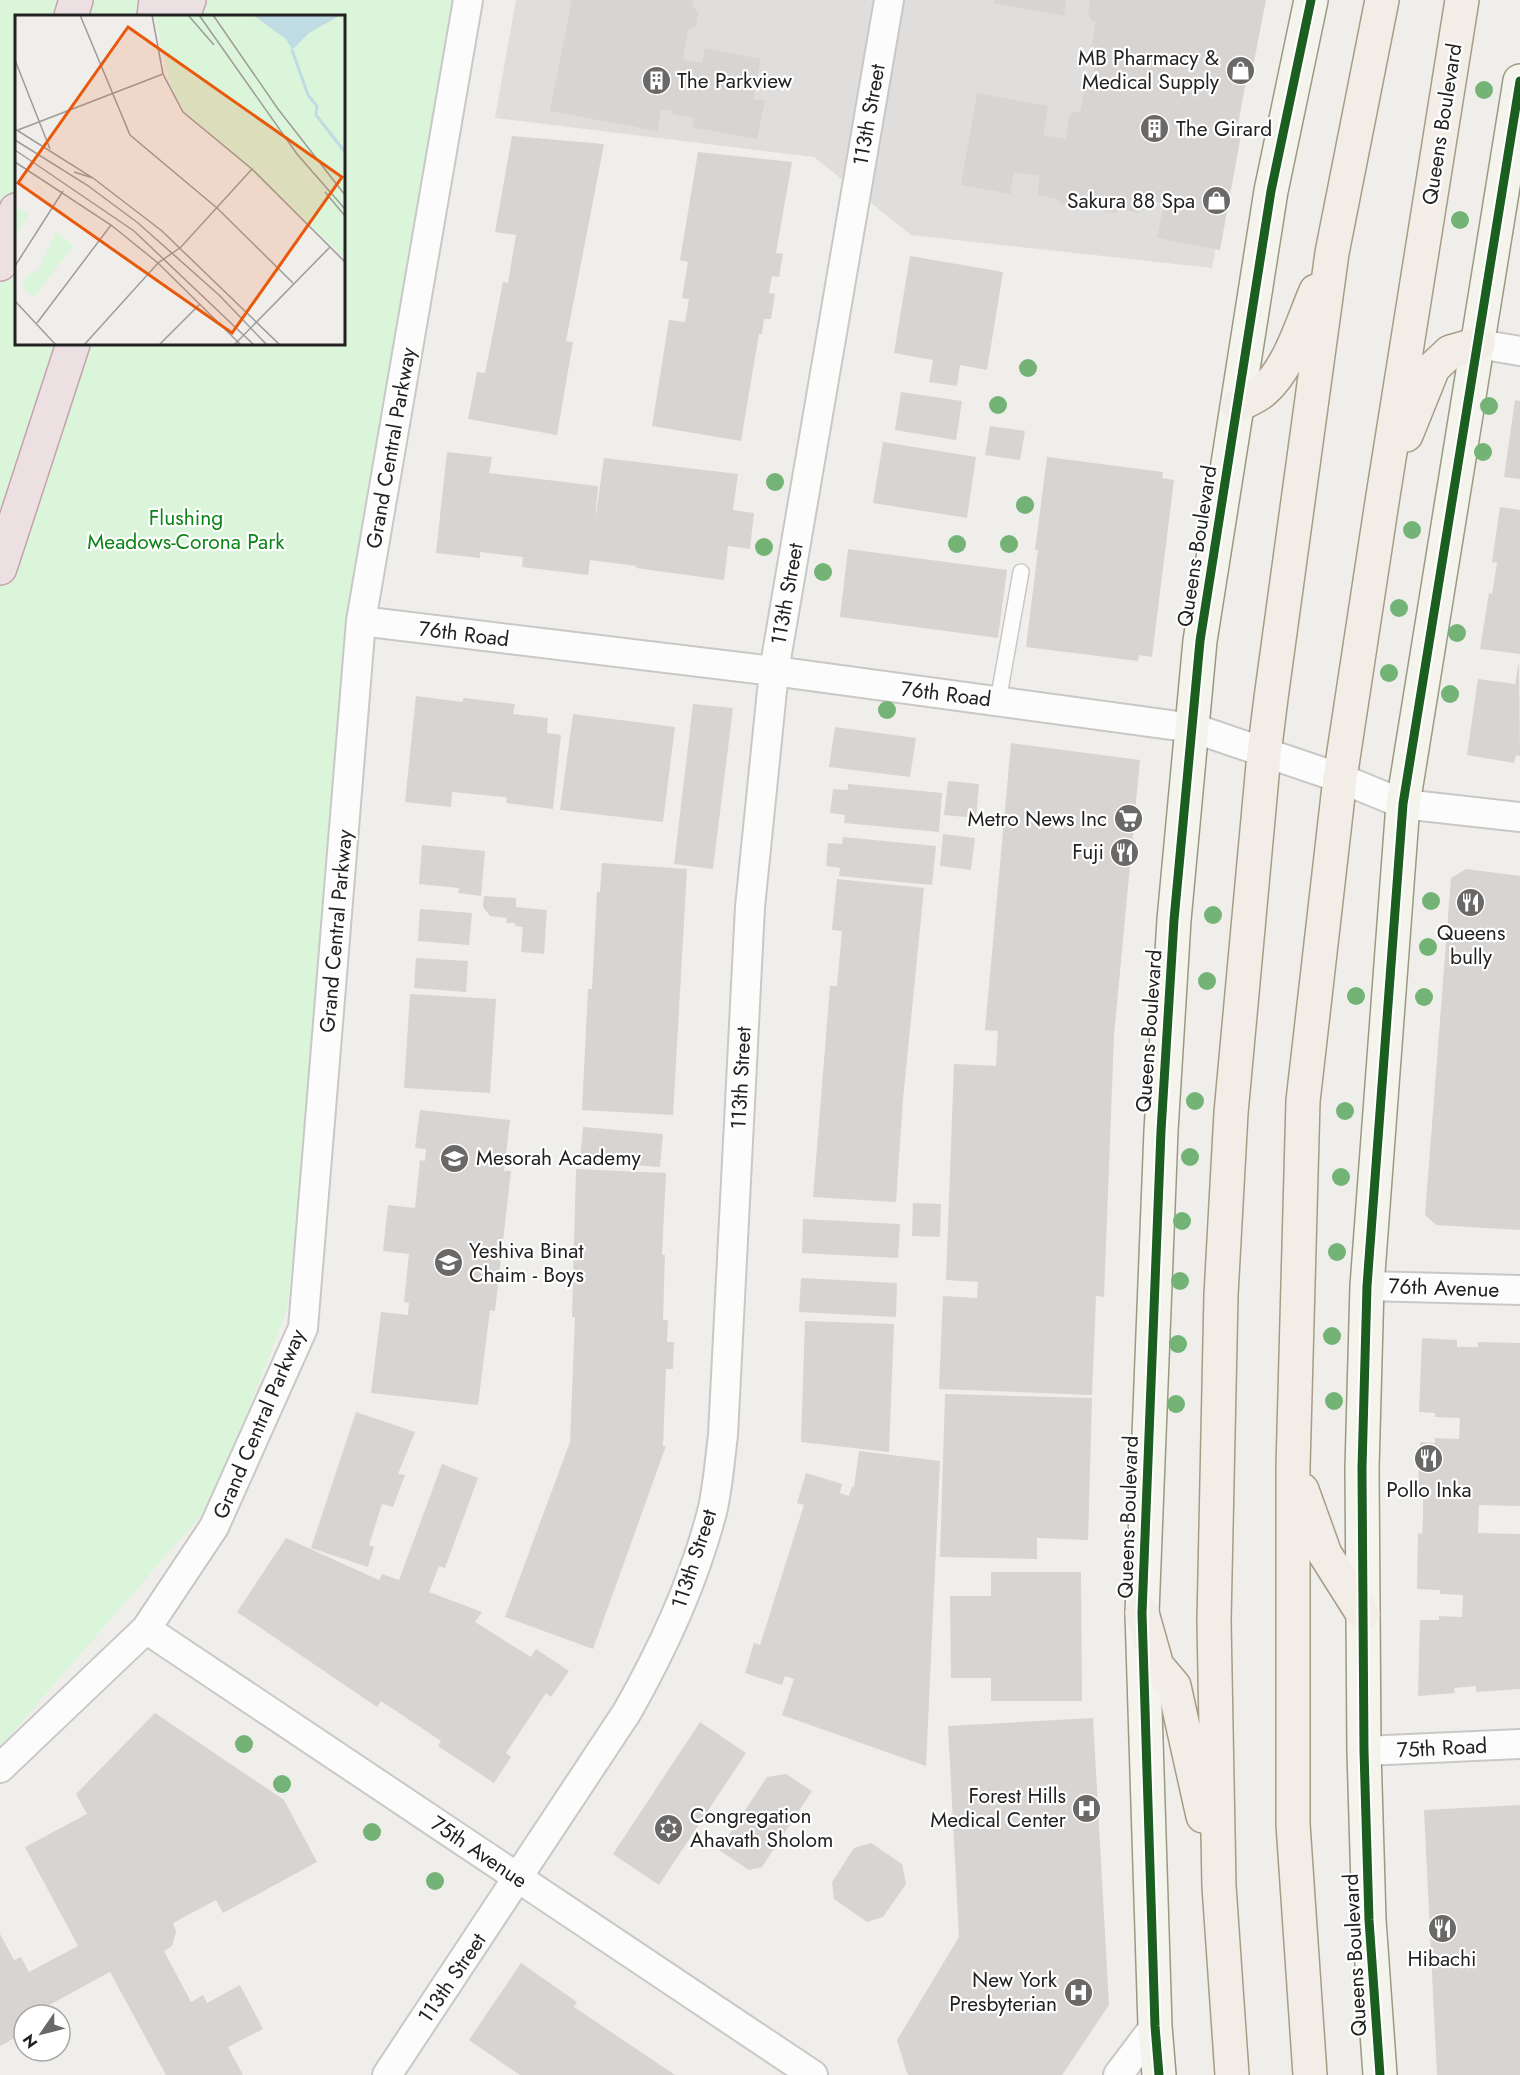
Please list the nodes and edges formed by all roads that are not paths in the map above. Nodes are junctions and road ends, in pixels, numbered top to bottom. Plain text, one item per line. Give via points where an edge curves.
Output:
1 (76, 0) edge
2 (156, 0) edge
3 (189, 0) edge
4 (468, 0) edge
5 (889, 0) edge
6 (1311, 0) edge
7 (1382, 0) edge
8 (1462, 0) edge
9 (71, 15) edge
10 (154, 15) edge
11 (183, 15) edge
12 (1520, 81) edge
13 (15, 213) edge
14 (1332, 253) junction
15 (0, 264) edge
16 (1478, 344) junction
17 (73, 345) edge
18 (1520, 351) edge
19 (1238, 405) junction
20 (1382, 501) junction
21 (0, 568) edge
22 (1020, 572) dead end
23 (361, 621) junction
24 (774, 671) junction
25 (998, 701) junction
26 (1192, 728) junction
27 (1264, 754) junction
28 (1340, 778) junction
29 (1403, 804) junction
30 (1520, 817) edge
31 (1367, 1286) junction
32 (1520, 1290) edge
33 (1293, 1467) junction
34 (1142, 1613) junction
35 (1363, 1614) junction
36 (146, 1629) junction
37 (1520, 1744) edge
38 (1364, 1751) junction
39 (0, 1768) edge
40 (518, 1879) junction
41 (1219, 1886) junction
42 (1155, 2026) junction
43 (387, 2075) edge
44 (813, 2075) edge
45 (1118, 2075) edge
46 (1159, 2075) edge
47 (1232, 2075) edge
48 (1310, 2075) edge
49 (1380, 2075) edge

1 - 9 highway
2 - 10 highway
3 - 11 highway
4 - 23 street, Grand Central Parkway
5 - 24 street, 113th Street
6 - 19 street, Queens Boulevard via 1271,190
7 - 14 main road
8 - 20 main road, Queens Boulevard
12 - 16 street, Queens Boulevard
13 - 15 highway
14 - 19 main road via 1285,363 1261,393
14 - 27 main road
16 - 18 street
16 - 20 main road via 1450,352 1433,368
16 - 29 street, Queens Boulevard
17 - 21 highway
19 - 26 street, Queens Boulevard via 1200,641
20 - 28 main road, Queens Boulevard
22 - 25 lane
23 - 24 street, 76th Road
23 - 36 street, Grand Central Parkway via 303,1328 214,1527
24 - 25 street, 76th Road
24 - 40 street, 113th Street via 750,907 723,1435 713,1506 696,1565 656,1662
25 - 26 street, 76th Road
26 - 27 street, 76th Road
26 - 34 street, Queens Boulevard via 1174,920 1161,1131
27 - 28 street, 76th Road
27 - 41 main road via 1232,1113 1221,1295 1214,1621
28 - 29 street, 76th Road
28 - 33 main road, Queens Boulevard via 1304,1101
29 - 30 street, 76th Road
29 - 31 street, Queens Boulevard
31 - 32 street, 76th Avenue
31 - 35 street, Queens Boulevard
33 - 35 main road via 1325,1554
33 - 48 main road, Queens Boulevard via 1293,1824
34 - 41 main road via 1157,1666 1174,1686
34 - 42 street, Queens Boulevard
35 - 38 street, Queens Boulevard
36 - 39 street, Grand Central Parkway
36 - 40 street, 75th Avenue
37 - 38 street, 75th Road
38 - 49 street, Queens Boulevard via 1369,1920
40 - 43 street, 113th Street
40 - 44 street, 75th Avenue
41 - 47 main road
42 - 45 street
42 - 46 street, Queens Boulevard

